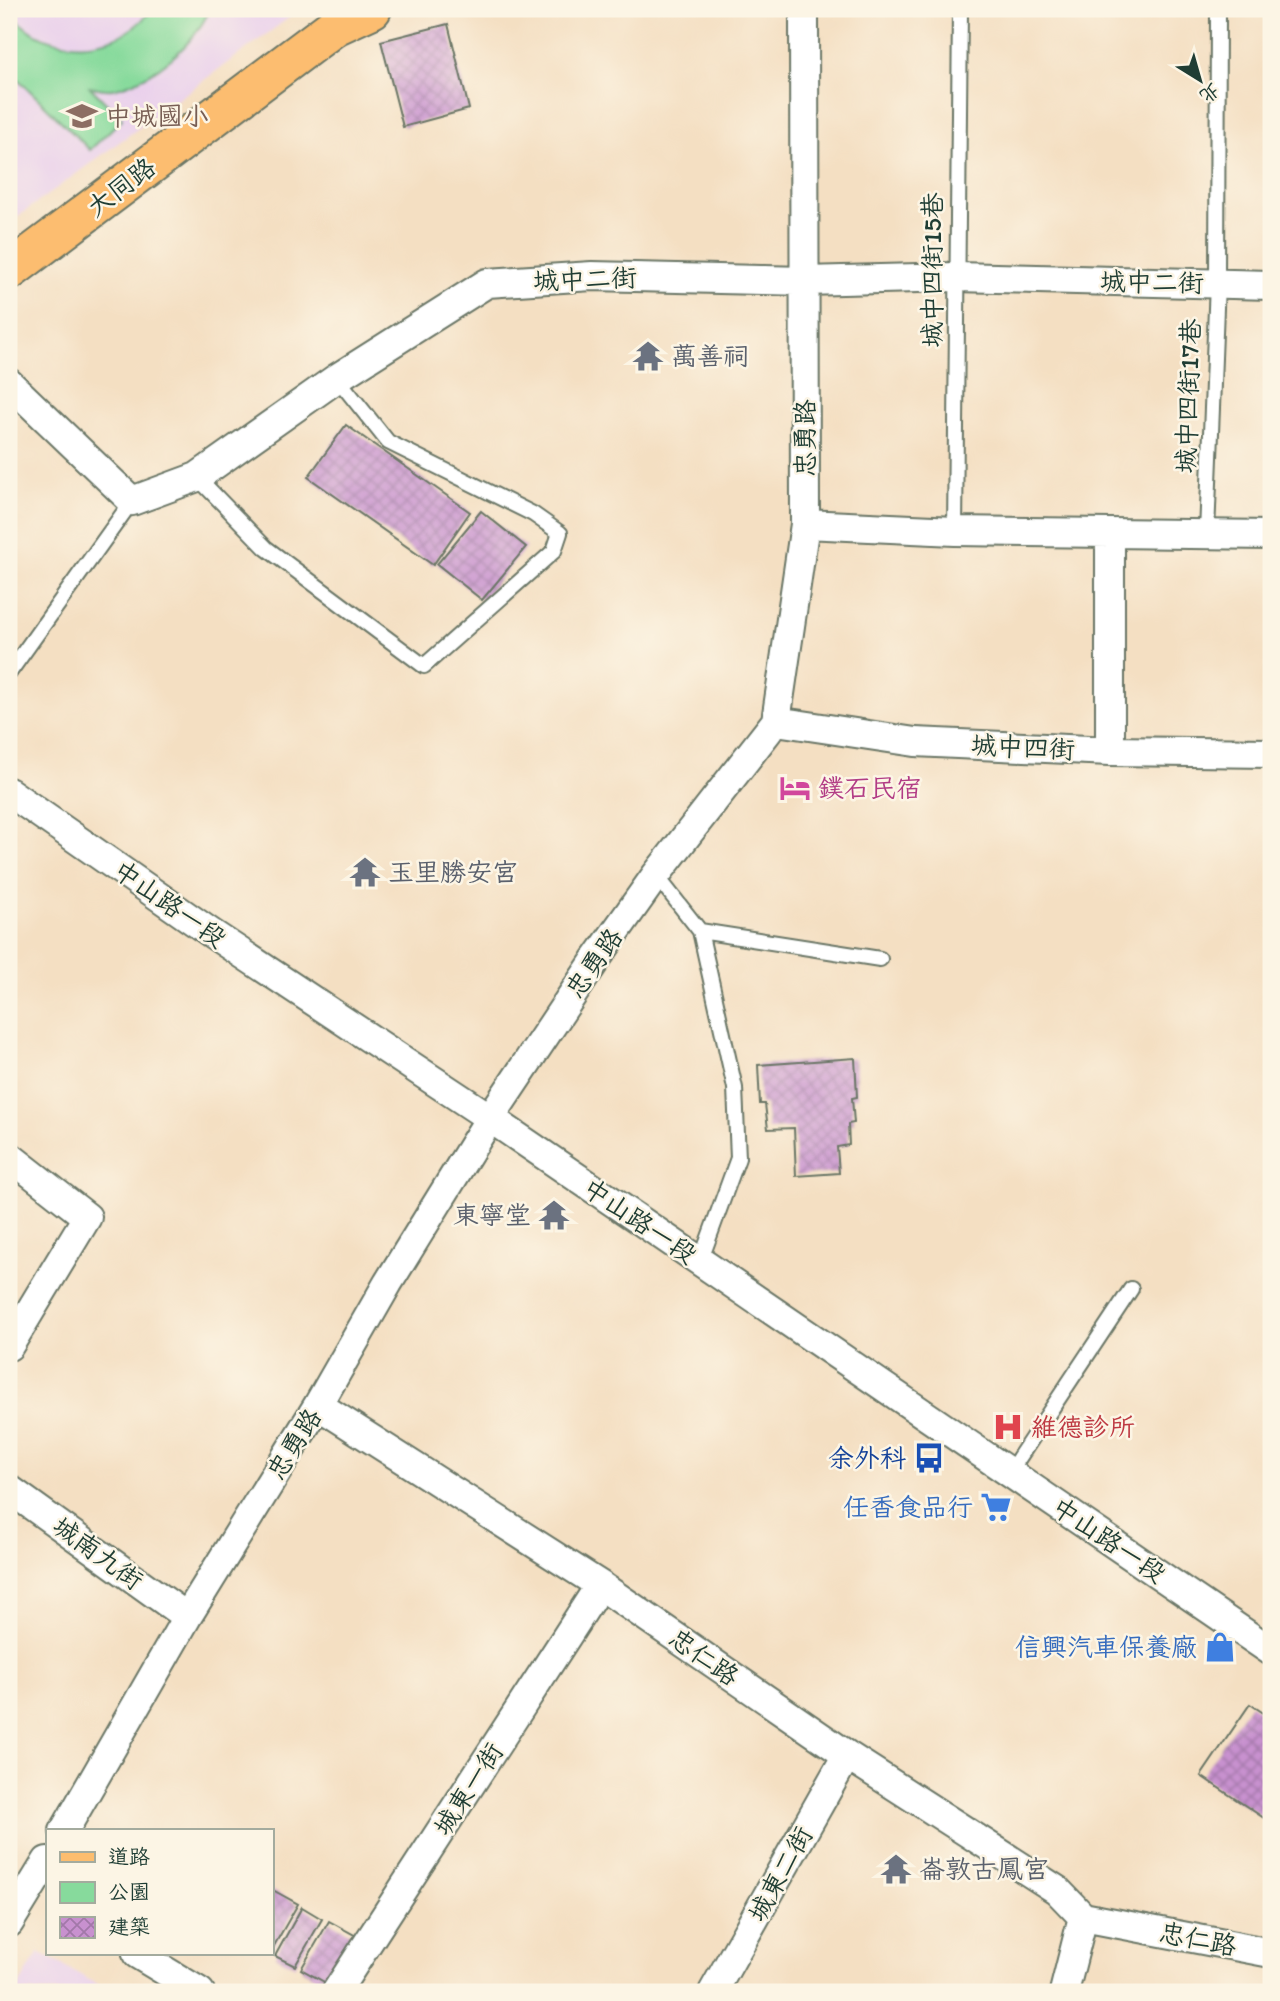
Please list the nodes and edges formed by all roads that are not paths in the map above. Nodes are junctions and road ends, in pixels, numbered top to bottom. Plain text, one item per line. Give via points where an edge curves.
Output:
1 (372, 9) edge
2 (804, 9) edge
3 (960, 9) edge
4 (1218, 9) edge
5 (9, 271) edge
6 (956, 277) junction
7 (805, 281) junction
8 (1217, 283) junction
9 (1271, 285) edge
10 (337, 378) junction
11 (9, 383) edge
12 (197, 477) junction
13 (132, 501) junction
14 (805, 524) junction
15 (956, 531) junction
16 (1207, 533) junction
17 (1110, 534) junction
18 (1271, 535) edge
19 (9, 673) edge
20 (776, 722) junction
21 (1110, 751) junction
22 (1271, 753) edge
23 (12, 801) edge
24 (656, 875) junction
25 (701, 931) junction
26 (880, 959) dead end
27 (490, 1118) junction
28 (9, 1156) edge
29 (700, 1262) junction
30 (1131, 1289) dead end
31 (9, 1346) edge
32 (318, 1405) junction
33 (1009, 1473) junction
34 (9, 1489) edge
35 (600, 1586) junction
36 (187, 1617) junction
37 (1271, 1651) edge
38 (846, 1755) junction
39 (65, 1829) edge
40 (46, 1865) edge
41 (39, 1894) edge
42 (1083, 1917) junction
43 (9, 1923) edge
44 (1271, 1953) edge
45 (139, 1955) edge
46 (200, 1992) edge
47 (336, 1992) edge
48 (713, 1992) edge
49 (1064, 1992) edge

1 - 5 main road, 大同路 via 335,26
2 - 7 street, 忠勇路
3 - 6 lane, 城中四街15巷
4 - 8 lane, 城中四街17巷
6 - 7 street, 城中二街
6 - 8 street, 城中二街
6 - 15 lane, 城中四街15巷
7 - 10 street, 城中二街 via 592,276 487,283
7 - 14 street, 忠勇路
8 - 9 street, 城中二街
8 - 16 lane, 城中四街17巷
10 - 12 street, 城中二街
10 - 12 lane via 388,442 533,514 560,533 554,551 424,666 266,548
11 - 13 street
12 - 13 street, 城中二街
13 - 19 lane
14 - 15 street
14 - 20 street, 忠勇路
15 - 17 street
16 - 17 street
16 - 18 street
17 - 21 street
20 - 21 street, 城中四街 via 915,742
20 - 24 street, 忠勇路
21 - 22 street, 城中四街
23 - 27 street, 中山路一段
24 - 25 lane
24 - 27 street, 忠勇路
25 - 26 lane
25 - 29 lane via 735,1088 738,1158
27 - 29 street, 中山路一段
27 - 32 street, 忠勇路
28 - 31 street via 87,1217
29 - 33 street, 中山路一段
30 - 33 lane
32 - 35 street, 忠仁路
32 - 36 street, 忠勇路
33 - 37 street, 中山路一段
34 - 36 street, 城南九街
35 - 38 street, 忠仁路
35 - 47 street, 城東一街
36 - 39 street, 忠勇路
38 - 42 street, 忠仁路 via 1057,1890
38 - 48 street, 城東二街
40 - 41 street
41 - 43 street
42 - 44 street, 忠仁路
42 - 49 street
45 - 46 street

